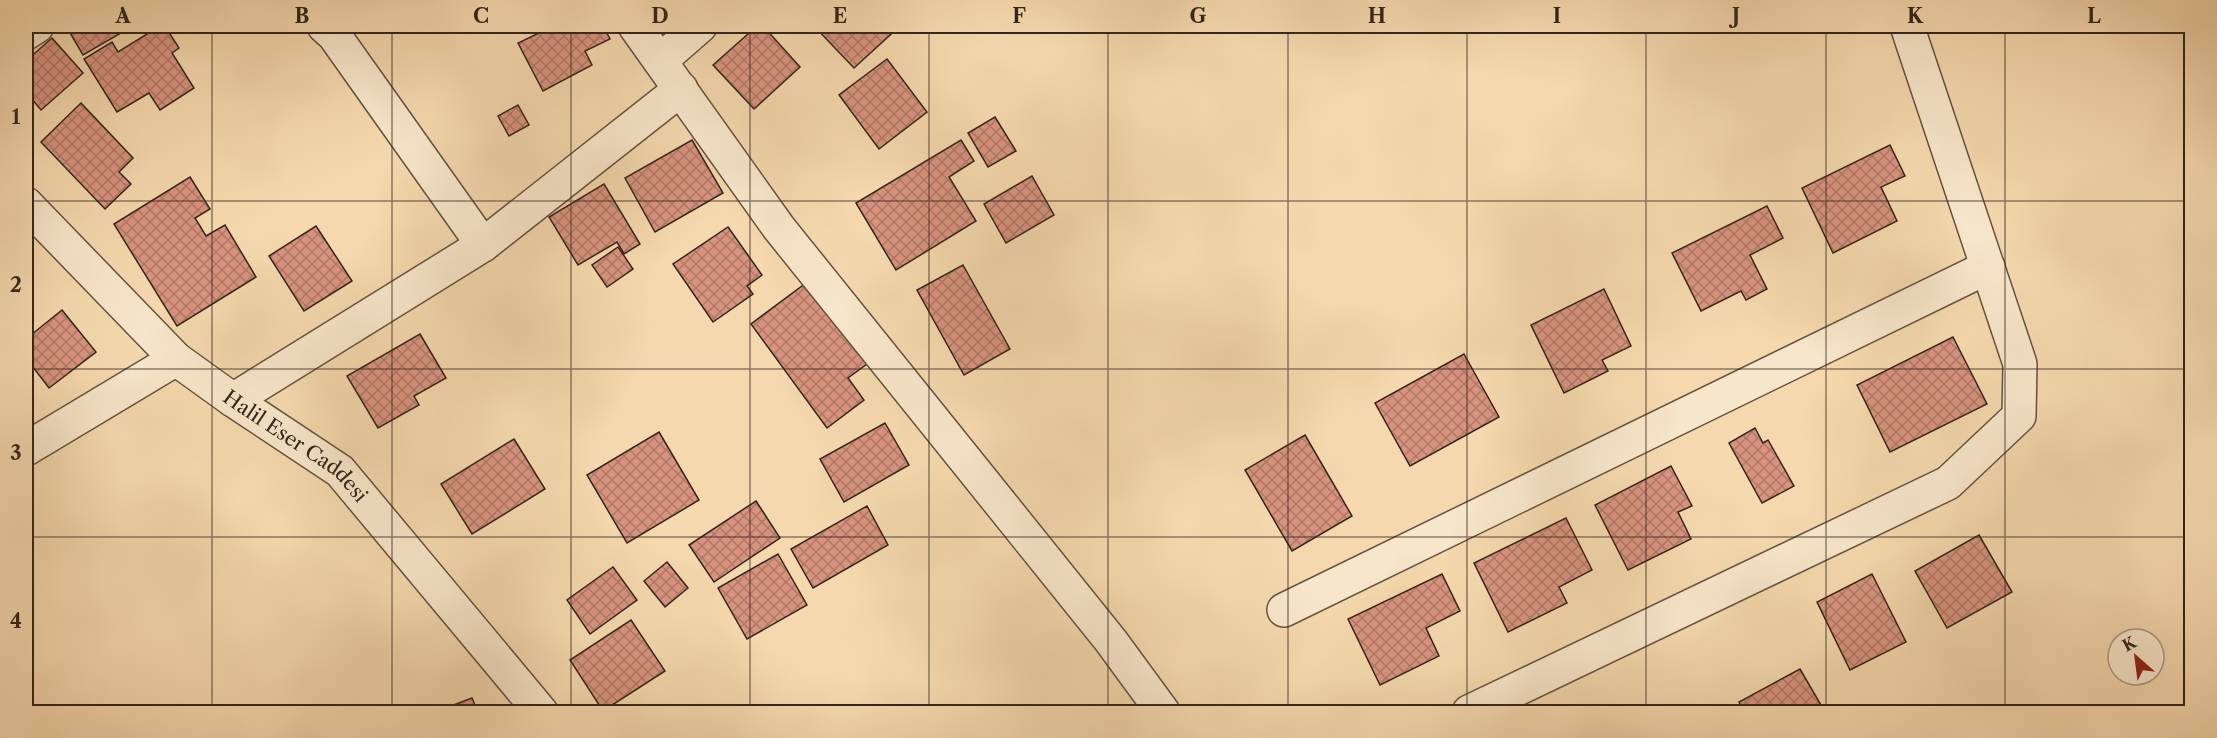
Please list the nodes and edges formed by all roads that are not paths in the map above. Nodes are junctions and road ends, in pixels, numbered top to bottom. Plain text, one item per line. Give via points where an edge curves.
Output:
1 (37, 26) edge
2 (324, 26) edge
3 (635, 26) edge
4 (700, 26) edge
5 (1907, 26) edge
6 (26, 33) edge
7 (660, 61) junction
8 (681, 90) junction
9 (26, 204) edge
10 (483, 245) junction
11 (1988, 267) junction
12 (176, 359) junction
13 (233, 400) junction
14 (26, 449) edge
15 (1284, 610) dead end
16 (541, 712) edge
17 (1163, 712) edge
18 (1469, 712) edge

1 - 6 street
2 - 10 street via 334,34
3 - 7 street
4 - 7 street
5 - 11 street
7 - 8 street
8 - 10 street
8 - 17 street via 779,228 1112,641
9 - 12 street, Halil Eser Caddesi
10 - 13 street
11 - 15 street
11 - 18 street via 2020,364 2019,416 1948,483
12 - 13 street, Halil Eser Caddesi
12 - 14 street
13 - 16 street, Halil Eser Caddesi via 340,471

